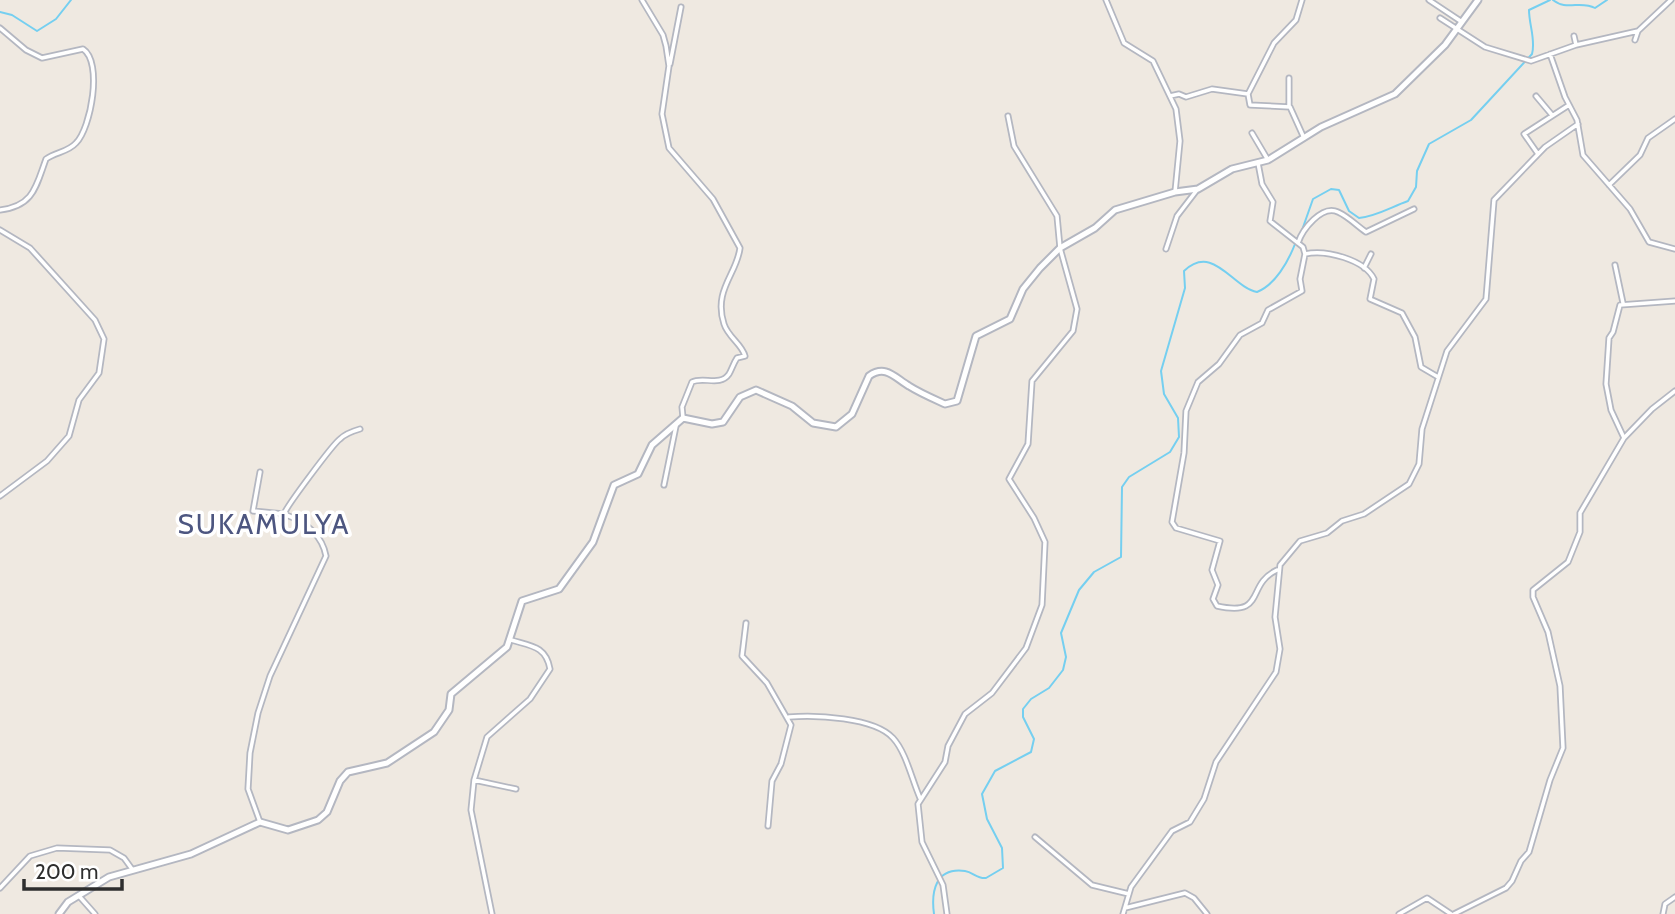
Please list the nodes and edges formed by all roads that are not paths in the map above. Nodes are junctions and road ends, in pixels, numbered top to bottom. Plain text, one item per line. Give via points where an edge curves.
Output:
1 (642, 0) edge
2 (1106, 0) edge
3 (1301, 0) edge
4 (1430, 0) edge
5 (1478, 0) edge
6 (1671, 0) edge
7 (681, 7) dead end
8 (1440, 18) dead end
9 (1460, 25) junction
10 (0, 28) edge
11 (1638, 31) junction
12 (1574, 36) dead end
13 (1635, 40) dead end
14 (1576, 45) junction
15 (1549, 54) junction
16 (669, 66) junction
17 (1289, 78) dead end
18 (1248, 94) junction
19 (1170, 96) junction
20 (1536, 96) dead end
21 (1569, 105) junction
22 (1289, 107) junction
23 (1552, 115) junction
24 (1007, 116) dead end
25 (1675, 119) edge
26 (1578, 124) junction
27 (1252, 133) dead end
28 (1304, 138) junction
29 (1538, 154) junction
30 (1268, 160) junction
31 (1258, 163) junction
32 (1609, 185) junction
33 (1198, 189) junction
34 (1175, 192) junction
35 (1414, 209) dead end
36 (0, 210) edge
37 (0, 230) edge
38 (1297, 243) junction
39 (1060, 248) junction
40 (1166, 249) dead end
41 (1675, 249) edge
42 (1305, 254) junction
43 (1371, 254) dead end
44 (1615, 265) dead end
45 (1364, 268) junction
46 (1675, 302) edge
47 (1623, 303) junction
48 (1438, 377) junction
49 (1675, 391) edge
50 (683, 418) junction
51 (676, 424) junction
52 (360, 429) dead end
53 (1624, 438) junction
54 (260, 472) dead end
55 (664, 485) dead end
56 (0, 496) edge
57 (284, 513) junction
58 (1278, 569) junction
59 (746, 623) dead end
60 (511, 640) junction
61 (789, 717) junction
62 (474, 780) junction
63 (516, 789) dead end
64 (920, 798) junction
65 (260, 822) junction
66 (768, 826) dead end
67 (1035, 837) dead end
68 (132, 869) junction
69 (0, 888) edge
70 (1129, 894) junction
71 (79, 896) junction
72 (1675, 897) edge
73 (1124, 911) edge
74 (59, 914) edge
75 (95, 914) edge
76 (492, 914) edge
77 (947, 914) edge
78 (1207, 914) edge
79 (1399, 914) edge
80 (1453, 914) edge
81 (1662, 914) edge

1 - 16 street via 663,35
2 - 19 street via 1124,43 1153,61
3 - 18 street via 1296,20 1274,43
4 - 9 street
5 - 9 street
6 - 11 street
7 - 16 street
8 - 9 street
9 - 15 street via 1485,47 1528,60
9 - 28 street via 1395,94
10 - 36 street via 42,58 83,49 92,57 94,72 92,104 81,137 67,150 46,159 39,185 27,199
11 - 13 street
11 - 14 street
12 - 14 street
14 - 15 street
15 - 21 street
16 - 50 street via 663,130 674,158 707,191 740,247 727,277 722,311 724,325 745,354 737,358 728,376 717,382 692,382 682,407
17 - 22 street
18 - 19 street via 1212,89 1186,97
18 - 22 street via 1250,105
19 - 34 street via 1180,128
20 - 23 street
21 - 23 street
21 - 26 street
22 - 28 street
23 - 29 street via 1523,135
24 - 39 street via 1012,143 1057,216
25 - 32 street via 1648,138 1640,155
26 - 29 street
26 - 32 street via 1583,155
27 - 30 street
28 - 30 street
29 - 48 street via 1494,200 1486,299 1452,342
30 - 31 street
31 - 33 street via 1232,169
31 - 38 street via 1262,184 1273,202 1269,220
32 - 41 street via 1649,242
33 - 34 street
33 - 40 street via 1177,216
34 - 39 street via 1122,207
35 - 38 street via 1366,232 1330,211 1314,220
37 - 56 street via 30,248 95,320 104,345 98,377 79,400 66,440 47,461
38 - 42 street
39 - 50 street via 1028,281 1010,319 976,336 959,398 950,404 882,371 869,376 852,414 836,427 813,423 792,406 756,390 740,397 720,424
39 - 64 street via 1076,302 1076,324 1032,381 1028,444 1008,481 1032,513 1045,542 1042,608 1022,654 992,693 965,714 944,762
42 - 45 street via 1349,260
42 - 58 street via 1302,291 1268,310 1262,323 1240,335 1198,383 1186,411 1172,522 1176,528 1220,541 1212,570 1218,585 1213,599 1217,606 1246,608 1268,575
43 - 45 street
44 - 47 street
45 - 48 street via 1374,279 1370,299 1402,313 1415,337 1421,367
46 - 47 street
47 - 53 street via 1609,337 1606,384
48 - 58 street via 1422,429 1419,464 1406,488 1327,533 1300,541
49 - 53 street
50 - 51 street
51 - 55 street
51 - 60 street via 650,448 638,474 614,485 593,541 559,589 522,601
52 - 57 street via 338,440
53 - 80 street via 1580,513 1580,532 1568,562 1533,590 1560,683 1564,727 1562,752 1530,852 1506,888
54 - 57 street via 253,511
57 - 65 street via 310,528 326,556 270,676 258,713 248,789
58 - 70 street via 1275,617 1280,649 1276,672 1216,762 1204,799 1190,822 1171,832
59 - 61 street via 742,656
60 - 62 street via 540,648 550,669 530,699 487,737
60 - 65 street via 452,694 449,710 431,733 387,763 345,775 322,817 288,830
61 - 64 street via 820,716 883,731 894,739
61 - 66 street via 791,730 772,781
62 - 63 street
62 - 76 street via 471,810
64 - 77 street via 922,842 939,879
65 - 68 street via 191,854
67 - 70 street via 1092,885
68 - 69 street via 111,850 57,848 30,856
68 - 71 street
70 - 73 street
71 - 74 street
71 - 75 street
72 - 81 street via 1665,904
73 - 78 street via 1185,893
79 - 80 street via 1427,898

